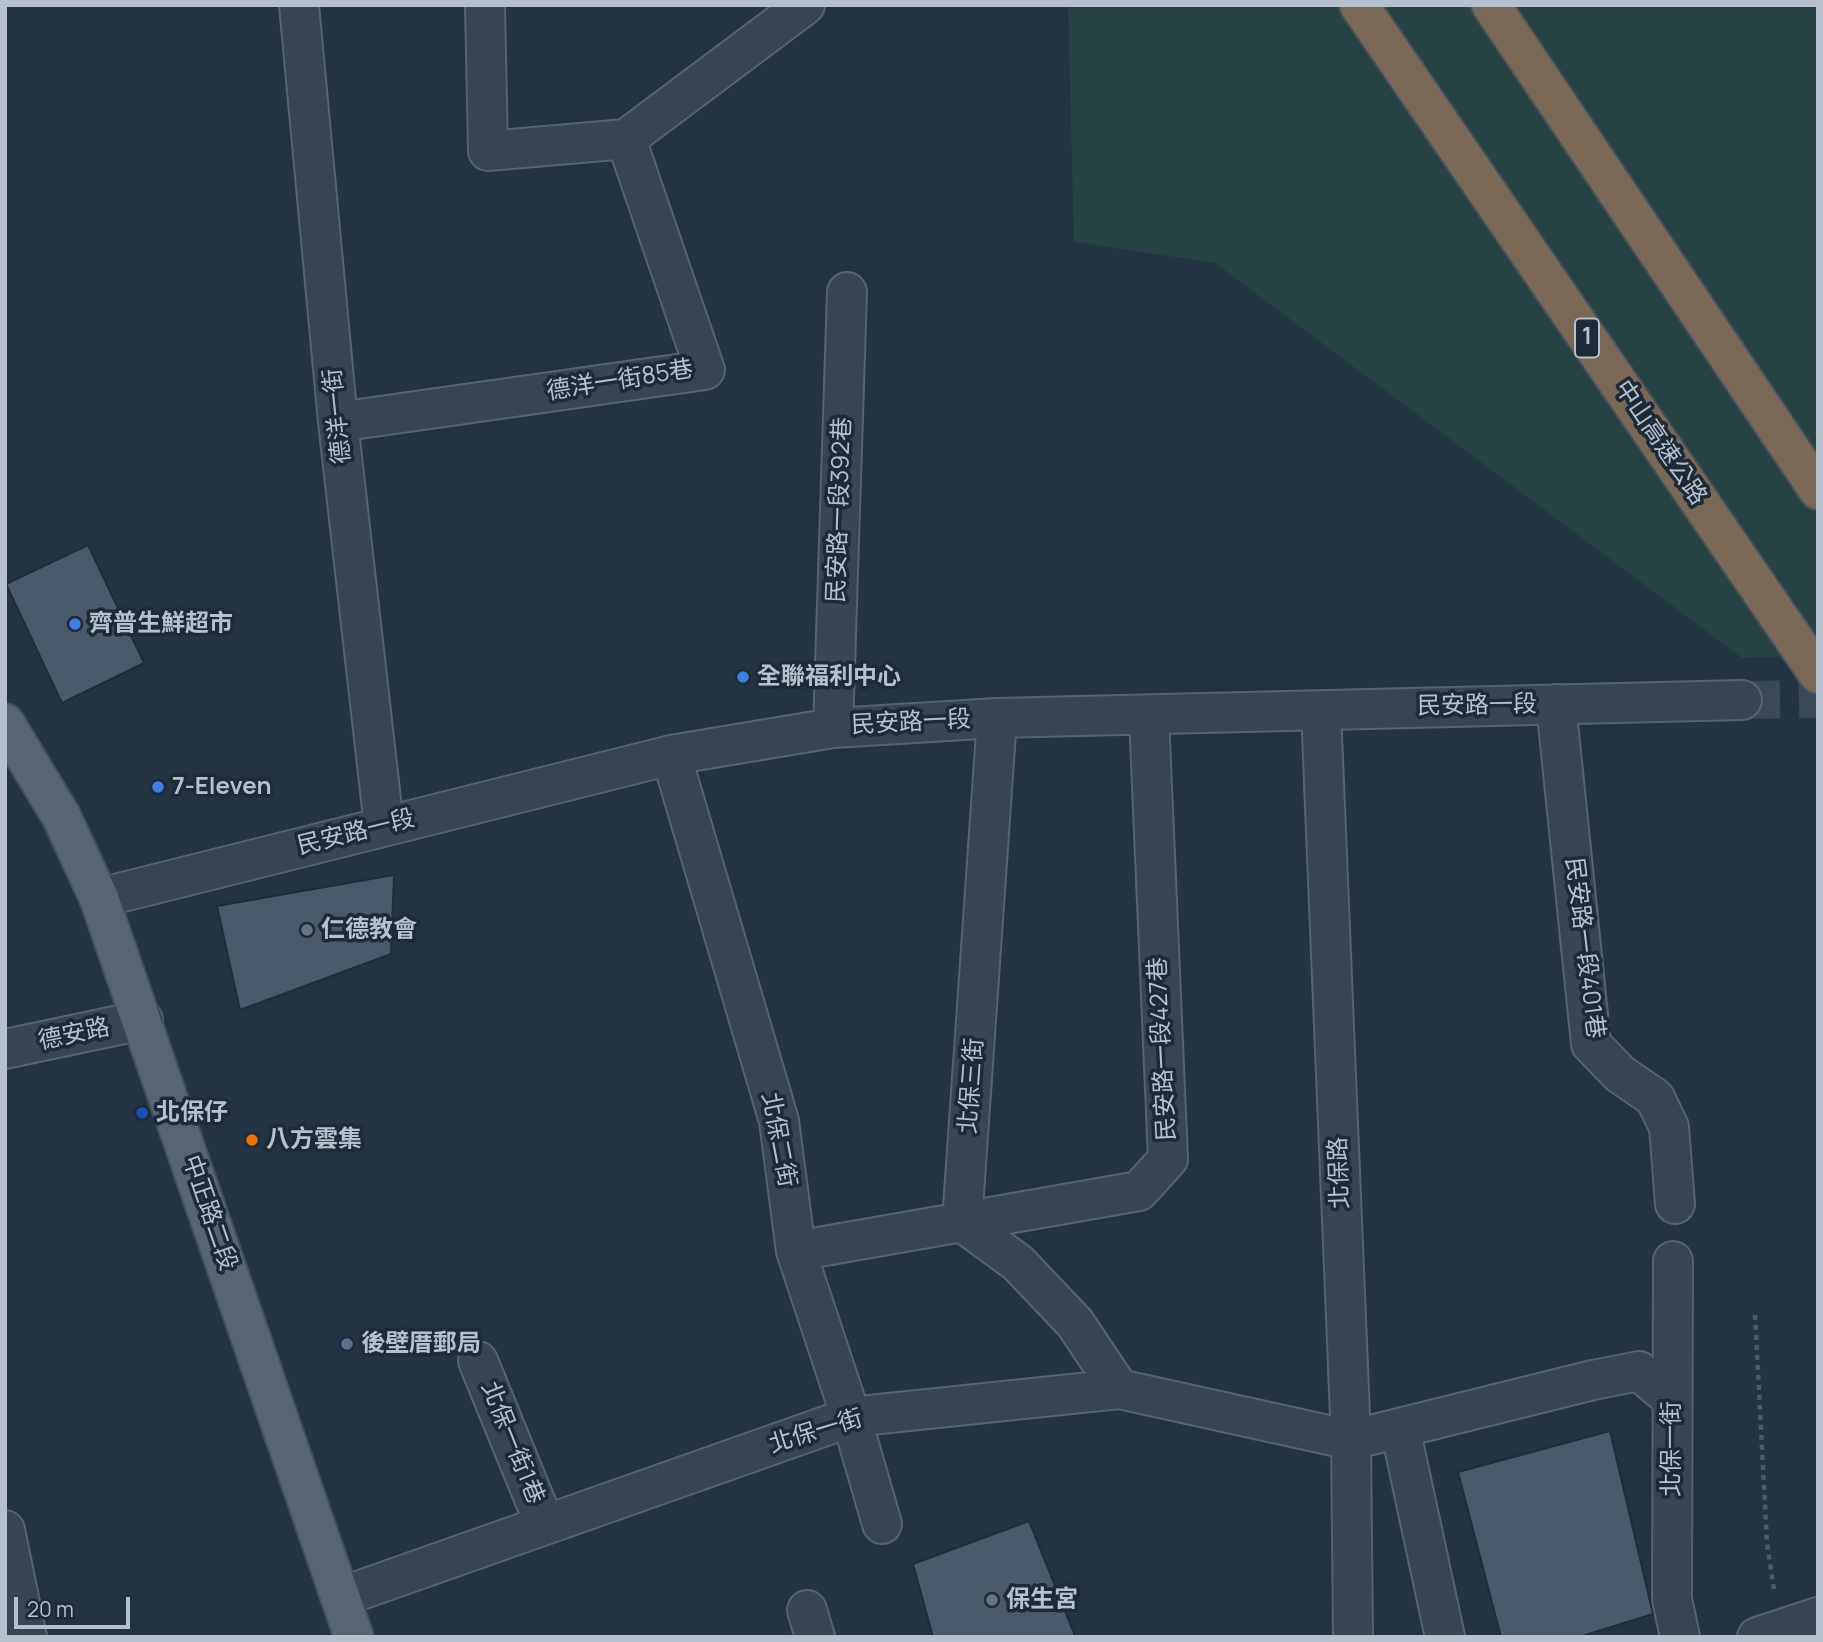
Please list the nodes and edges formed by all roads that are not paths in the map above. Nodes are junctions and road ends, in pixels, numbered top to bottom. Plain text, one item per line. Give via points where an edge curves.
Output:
1 (299, 5) edge
2 (485, 5) edge
3 (805, 5) edge
4 (1359, 5) edge
5 (1492, 5) edge
6 (626, 139) junction
7 (847, 292) dead end
8 (338, 422) junction
9 (1818, 491) edge
10 (1817, 672) edge
11 (1742, 701) tunnel mouth
12 (1556, 704) junction
13 (1321, 709) junction
14 (1149, 716) junction
15 (997, 718) junction
16 (5, 723) edge
17 (833, 728) junction
18 (671, 755) junction
19 (384, 826) junction
20 (99, 898) junction
21 (143, 1020) junction
22 (5, 1049) edge
23 (1675, 1204) dead end
24 (962, 1222) junction
25 (796, 1251) junction
26 (1673, 1261) dead end
27 (478, 1361) dead end
28 (1119, 1389) junction
29 (1672, 1399) junction
30 (851, 1417) junction
31 (1400, 1428) junction
32 (1351, 1440) junction
33 (882, 1524) dead end
34 (545, 1525) junction
35 (5, 1530) edge
36 (341, 1597) junction
37 (1818, 1617) edge
38 (1769, 1633) edge
39 (27, 1637) edge
40 (354, 1637) edge
41 (1353, 1637) edge
42 (1445, 1637) edge
43 (1680, 1637) edge

1 - 8 street, 德洋一街
2 - 6 street via 488,151
3 - 6 street
4 - 10 highway, 中山高速公路 / 1
5 - 9 highway
6 - 8 street, 德洋一街85巷 via 705,370
7 - 17 street, 民安路一段392巷
8 - 19 street, 德洋一街
11 - 12 street, 民安路一段
12 - 13 street, 民安路一段
12 - 23 street, 民安路一段401巷 via 1591,1044 1655,1098 1669,1127
13 - 14 street, 民安路一段
13 - 32 street, 北保路
14 - 15 street, 民安路一段
14 - 24 street, 民安路一段427巷 via 1168,1159 1139,1191
15 - 17 street, 民安路一段
15 - 24 street, 北保三街
16 - 20 main road, 中正路二段 via 61,816
17 - 18 street, 民安路一段
18 - 19 street, 民安路一段
18 - 25 street, 北保二街 via 779,1121
19 - 20 street, 民安路一段
20 - 21 main road, 中正路二段
21 - 22 street, 德安路
21 - 36 main road, 中正路二段
24 - 25 street, 民安路一段427巷
24 - 28 street via 1018,1263 1075,1323
25 - 30 street, 北保二街
26 - 29 street, 北保一街
27 - 34 street, 北保一街1巷
28 - 30 street, 北保一街
28 - 32 street, 北保一街
29 - 31 street via 1639,1371
29 - 43 street, 北保一街 via 1672,1599
30 - 33 street, 北保二街
30 - 34 street, 北保一街
31 - 32 street
31 - 42 street
32 - 41 street, 北保路
34 - 36 street, 北保一街
35 - 39 street
36 - 40 main road, 中正路二段
37 - 38 street

